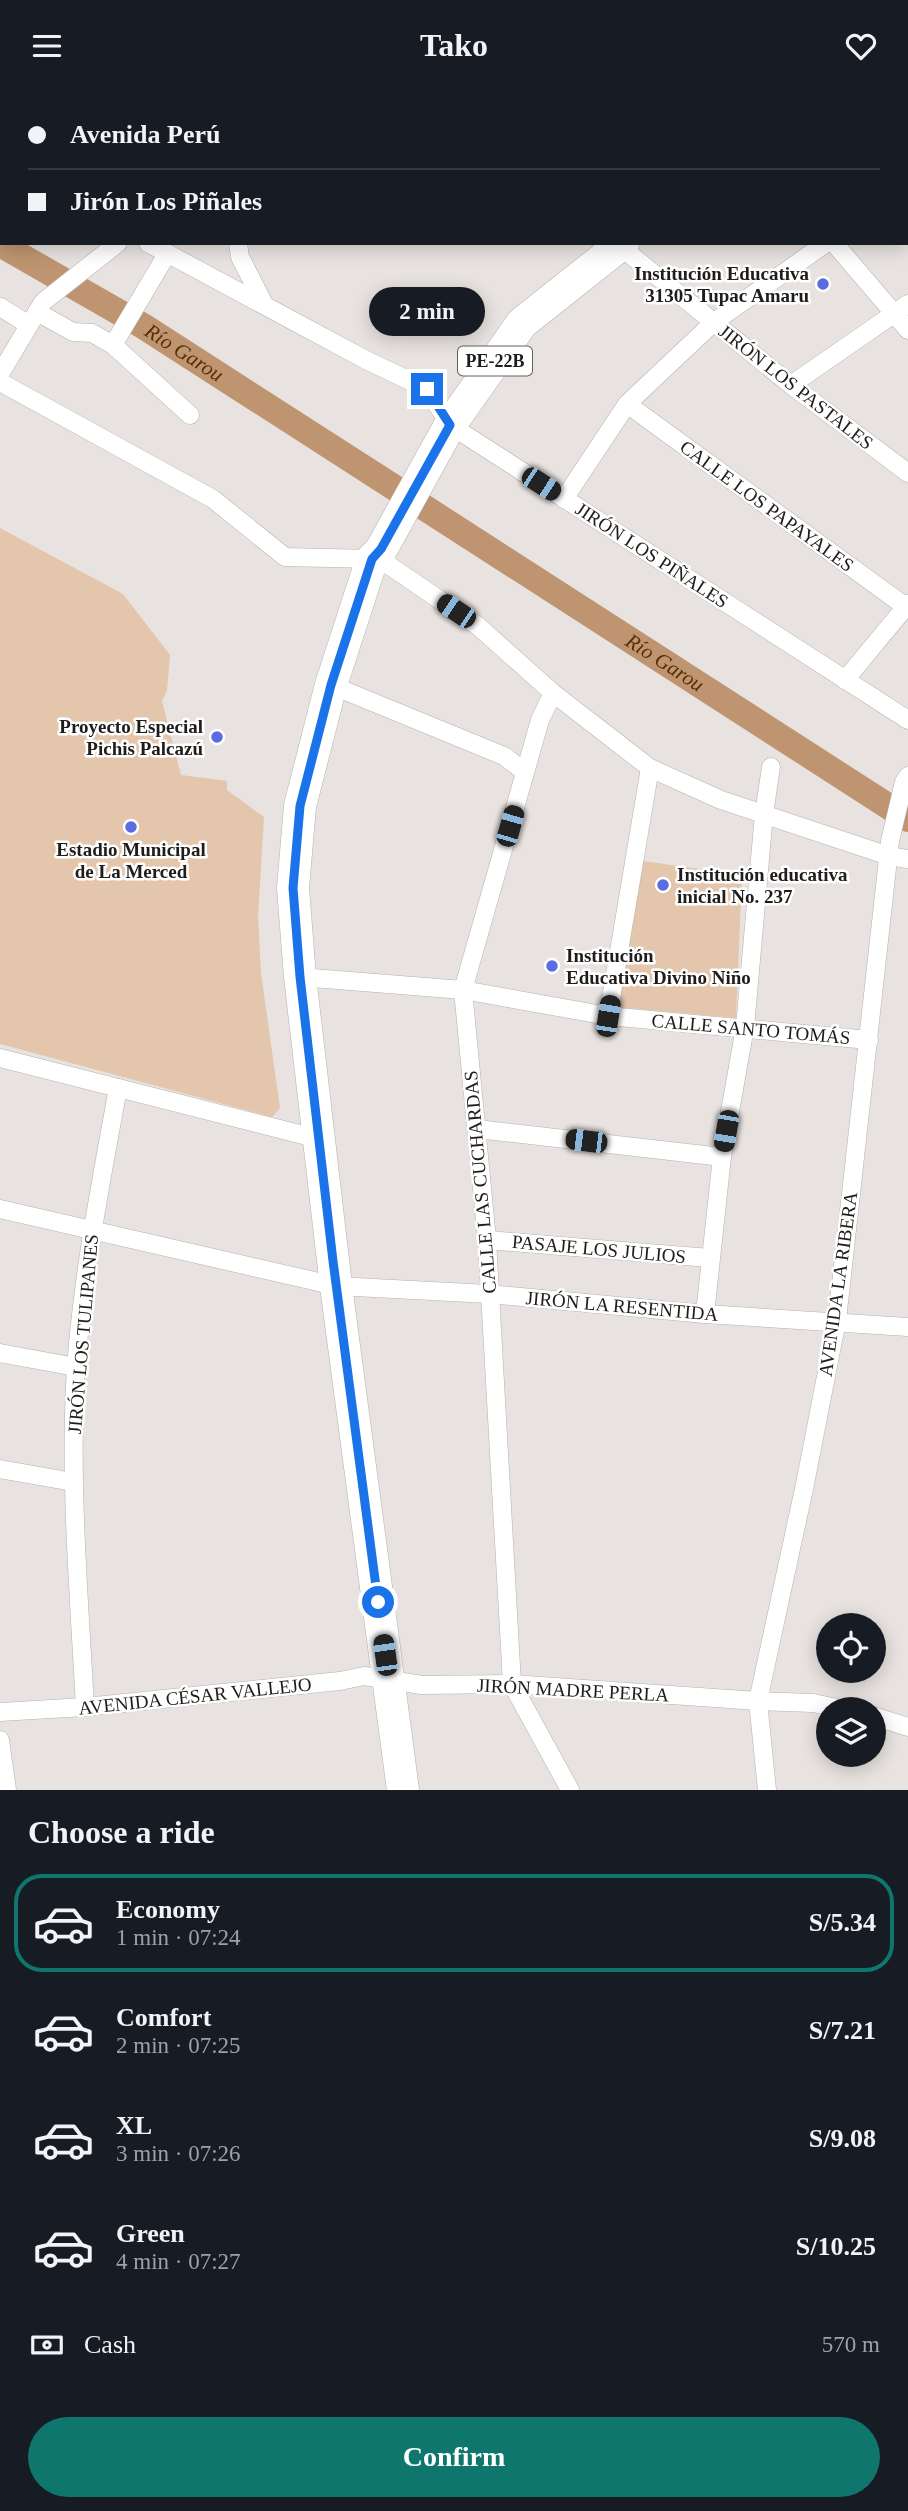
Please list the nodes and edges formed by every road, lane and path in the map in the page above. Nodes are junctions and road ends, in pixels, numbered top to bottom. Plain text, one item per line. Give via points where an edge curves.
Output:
1 (115, 245) edge
2 (151, 245) edge
3 (237, 245) edge
4 (618, 245) edge
5 (620, 245) edge
6 (823, 245) edge
7 (836, 245) edge
8 (167, 254) junction
9 (264, 304) junction
10 (0, 307) edge
11 (901, 309) edge
12 (33, 319) junction
13 (713, 322) junction
14 (908, 330) edge
15 (73, 332) junction
16 (113, 345) junction
17 (0, 374) edge
18 (0, 382) edge
19 (791, 385) junction
20 (172, 398) junction
21 (627, 404) junction
22 (190, 415) dead end
23 (450, 425) junction
24 (908, 473) edge
25 (564, 499) junction
26 (372, 559) junction
27 (907, 605) edge
28 (845, 680) junction
29 (331, 685) junction
30 (552, 693) junction
31 (908, 720) edge
32 (771, 767) dead end
33 (650, 768) junction
34 (525, 772) junction
35 (906, 779) edge
36 (764, 814) junction
37 (889, 848) junction
38 (908, 859) edge
39 (300, 977) junction
40 (463, 990) junction
41 (608, 1016) junction
42 (745, 1027) junction
43 (869, 1040) junction
44 (0, 1058) edge
45 (118, 1088) junction
46 (477, 1129) junction
47 (319, 1139) junction
48 (722, 1157) junction
49 (0, 1209) edge
50 (91, 1231) junction
51 (487, 1240) junction
52 (710, 1258) junction
53 (336, 1286) junction
54 (489, 1294) junction
55 (705, 1314) junction
56 (836, 1320) junction
57 (908, 1327) edge
58 (0, 1353) edge
59 (76, 1367) junction
60 (0, 1469) edge
61 (73, 1482) junction
62 (388, 1681) junction
63 (512, 1683) junction
64 (758, 1701) junction
65 (816, 1704) edge
66 (85, 1707) junction
67 (0, 1712) edge
68 (886, 1720) edge
69 (908, 1727) edge
70 (0, 1739) edge
71 (7, 1790) edge
72 (403, 1790) edge
73 (570, 1790) edge
74 (767, 1790) edge

1 - 12 street via 43,302
2 - 8 street, JIRÓN LOS PIÑALES
3 - 9 street
4 - 23 highway, PE-22B via 522,323
5 - 13 street, JIRÓN LOS PASTALES
6 - 13 street
7 - 11 street
8 - 9 street, JIRÓN LOS PIÑALES
8 - 16 street
9 - 23 street, JIRÓN LOS PIÑALES via 427,389
10 - 12 street
11 - 14 street
11 - 19 street
12 - 15 street
12 - 17 street
13 - 19 street, JIRÓN LOS PASTALES
13 - 21 street
15 - 16 street via 92,333
15 - 20 street
16 - 20 street
18 - 26 street via 213,499 285,557
19 - 24 street, JIRÓN LOS PASTALES
20 - 22 street
21 - 25 street
21 - 27 street, CALLE LOS PAPAYALES
23 - 25 street, JIRÓN LOS PIÑALES
23 - 26 highway, PE-22B
25 - 28 street, JIRÓN LOS PIÑALES
26 - 29 highway, PE-22B
26 - 30 street via 390,566 478,627
27 - 28 street
28 - 31 street, JIRÓN LOS PIÑALES
29 - 34 street via 504,756
29 - 39 highway, PE-22B via 300,806 293,888
30 - 33 street
30 - 34 street, CALLE LAS CUCHARDAS
32 - 36 street
33 - 36 street
33 - 41 street
34 - 40 street, CALLE LAS CUCHARDAS
35 - 37 street, AVENIDA LA RIBERA
36 - 37 street
36 - 42 street
37 - 38 street
37 - 43 street, AVENIDA LA RIBERA
39 - 40 street, CALLE SANTO TOMÁS
39 - 47 highway, PE-22B
40 - 41 street, CALLE SANTO TOMÁS
40 - 46 street, CALLE LAS CUCHARDAS
41 - 42 street, CALLE SANTO TOMÁS
42 - 43 street, CALLE SANTO TOMÁS
42 - 48 street
43 - 56 street, AVENIDA LA RIBERA
44 - 45 street
45 - 47 street
45 - 50 street, JIRÓN LOS TULIPANES
46 - 48 street
46 - 51 street, CALLE LAS CUCHARDAS
47 - 53 highway, PE-22B
48 - 52 street
49 - 50 street, JIRÓN LA RESENTIDA
50 - 53 street, JIRÓN LA RESENTIDA
50 - 59 street, JIRÓN LOS TULIPANES
51 - 52 street, PASAJE LOS JULIOS
51 - 54 street, CALLE LAS CUCHARDAS
52 - 55 street
53 - 54 street, JIRÓN LA RESENTIDA
53 - 62 highway, PE-22B
54 - 55 street, JIRÓN LA RESENTIDA
54 - 63 street, CALLE LAS CUCHARDAS
55 - 56 street, JIRÓN LA RESENTIDA
56 - 57 street, JIRÓN LA RESENTIDA
56 - 64 street, AVENIDA LA RIBERA
58 - 59 street
59 - 61 street, JIRÓN LOS TULIPANES
60 - 61 street
61 - 66 street, JIRÓN LOS TULIPANES
62 - 63 street, JIRÓN MADRE PERLA
62 - 66 street, AVENIDA CÉSAR VALLEJO via 364,1676
62 - 72 highway, PE-22B
63 - 64 street, JIRÓN MADRE PERLA
63 - 73 street
64 - 65 street, JIRÓN MADRE PERLA
64 - 74 street, AVENIDA LA RIBERA
66 - 67 street, AVENIDA CÉSAR VALLEJO
68 - 69 street
70 - 71 street

